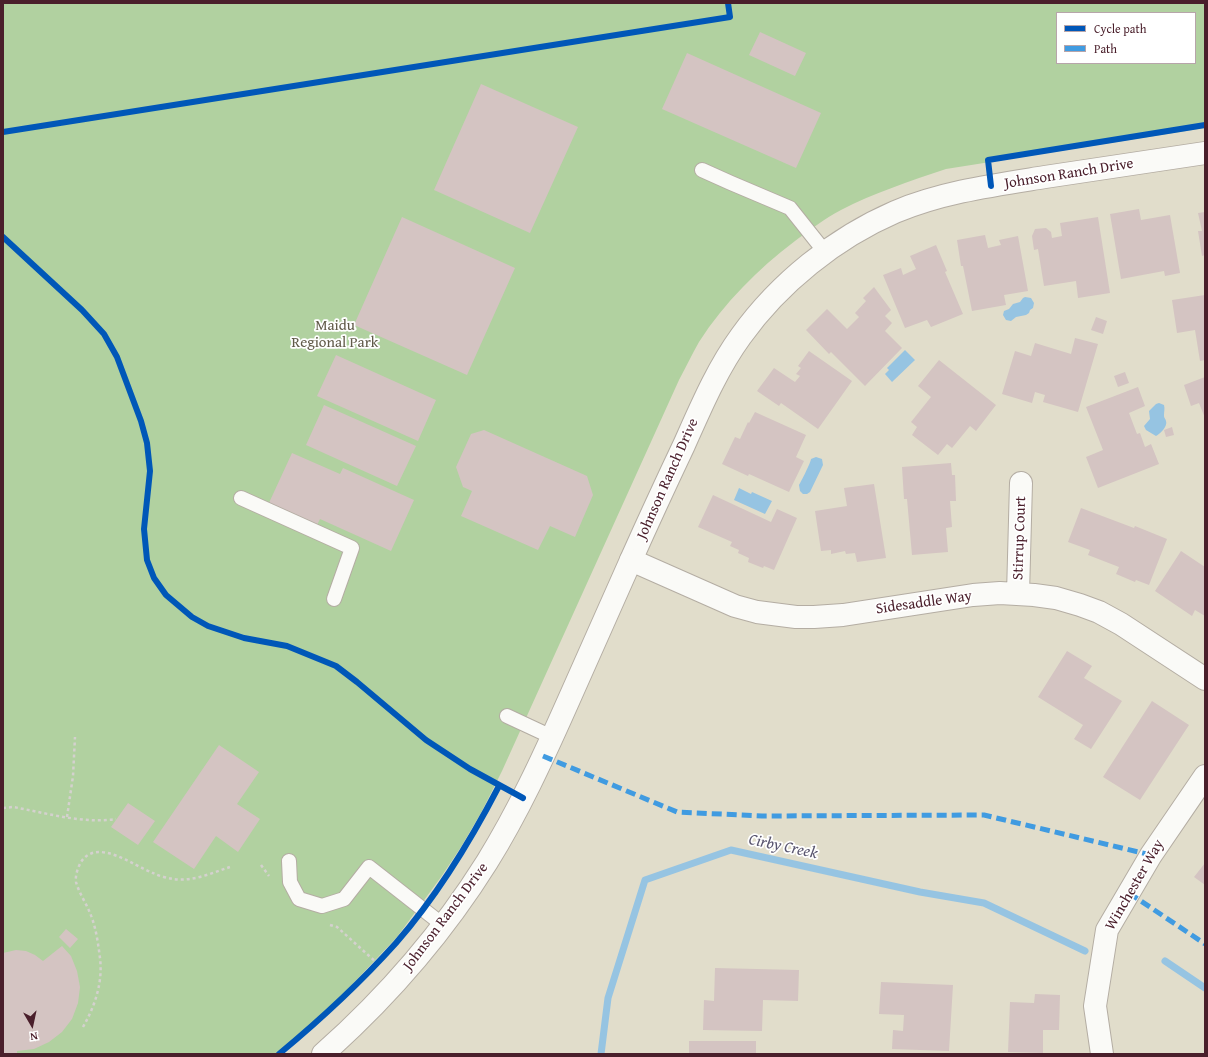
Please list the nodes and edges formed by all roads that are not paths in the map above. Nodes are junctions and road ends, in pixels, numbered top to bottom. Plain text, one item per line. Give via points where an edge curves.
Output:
1 (1205, 153) edge
2 (702, 170) dead end
3 (825, 252) junction
4 (1021, 483) dead end
5 (241, 498) dead end
6 (631, 560) junction
7 (1018, 594) junction
8 (334, 599) dead end
9 (1205, 679) edge
10 (507, 716) dead end
11 (552, 737) junction
12 (1205, 776) edge
13 (289, 861) dead end
14 (443, 925) junction
15 (323, 1054) edge
16 (1102, 1054) edge

1 - 3 street, Johnson Ranch Drive via 992,186 936,198 896,212
2 - 3 lane via 790,208
3 - 6 street, Johnson Ranch Drive via 766,304 741,335 721,366
4 - 7 street, Stirrup Court
5 - 8 lane via 352,548
6 - 7 street, Sidesaddle Way via 736,606 757,612 796,617 843,615 973,595
6 - 11 street, Johnson Ranch Drive
7 - 9 street, Sidesaddle Way via 1056,598 1099,612
10 - 11 lane
11 - 14 street, Johnson Ranch Drive via 523,798 488,861
12 - 16 street, Winchester Way via 1151,855 1107,930 1095,1006
13 - 14 lane via 290,882 299,899 322,906 344,899 369,867
14 - 15 street, Johnson Ranch Drive via 421,954 373,1007

